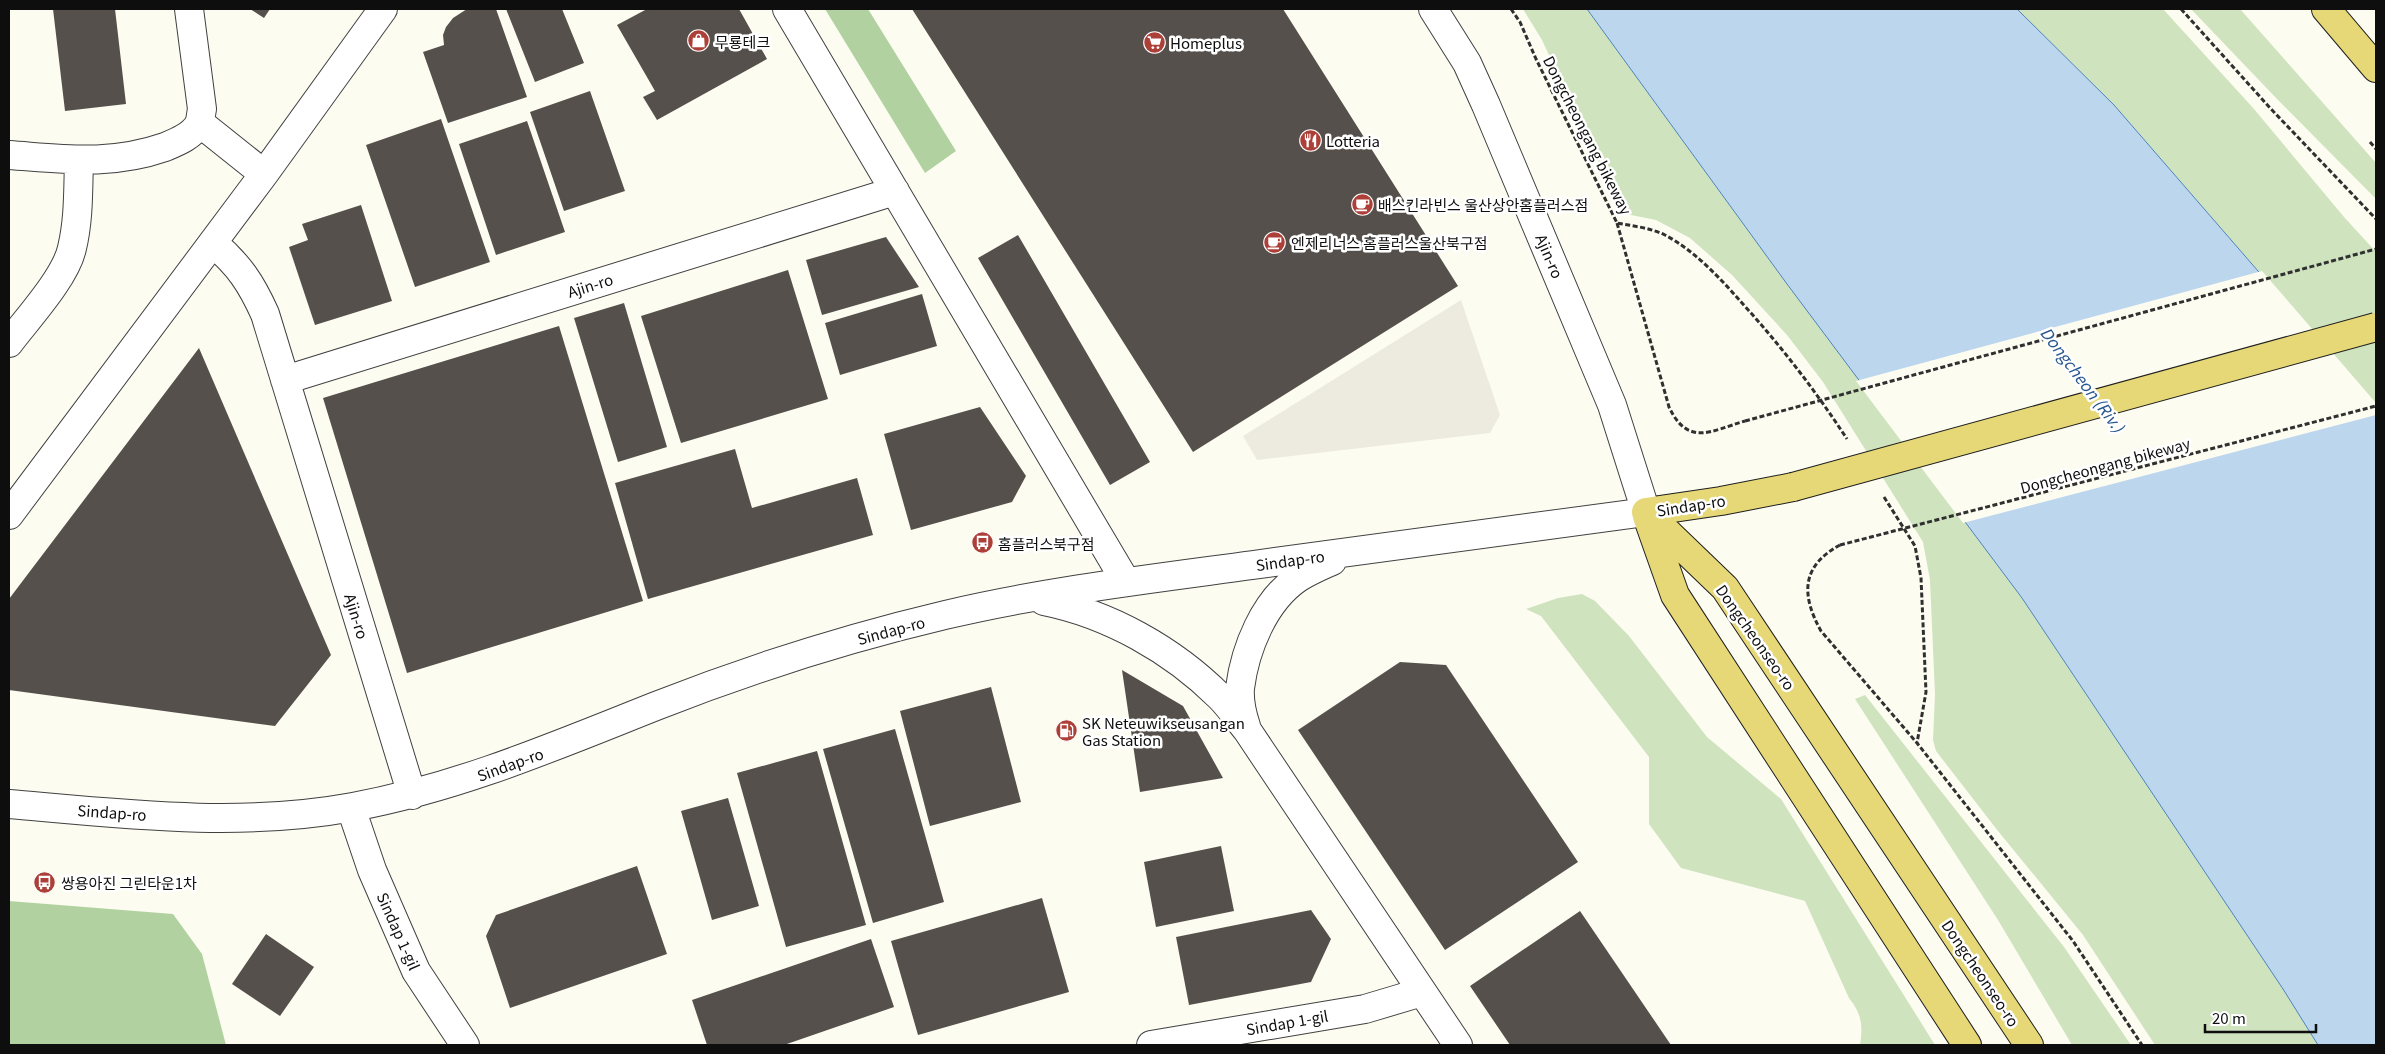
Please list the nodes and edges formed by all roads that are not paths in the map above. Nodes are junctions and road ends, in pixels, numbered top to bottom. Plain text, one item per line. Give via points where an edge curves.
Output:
1 (190, 9) edge
2 (383, 9) edge
3 (787, 9) edge
4 (1434, 9) edge
5 (2326, 9) edge
6 (2376, 68) edge
7 (200, 123) junction
8 (9, 155) edge
9 (79, 160) junction
10 (264, 174) junction
11 (895, 191) junction
12 (213, 243) junction
13 (2376, 327) edge
14 (9, 344) edge
15 (285, 380) junction
16 (1646, 512) junction
17 (9, 515) edge
18 (1357, 551) junction
19 (1126, 582) junction
20 (1030, 598) junction
21 (1247, 730) junction
22 (412, 795) junction
23 (9, 804) edge
24 (351, 808) junction
25 (1422, 992) junction
26 (465, 1045) edge
27 (1151, 1045) edge
28 (1458, 1045) edge
29 (1967, 1045) edge
30 (2029, 1045) edge

1 - 7 street via 202,100
2 - 10 street
3 - 11 street
4 - 16 street, Ajin-ro via 1467,63 1486,105 1612,405
5 - 6 main road
7 - 9 street via 190,135 138,156
7 - 10 street
8 - 9 street
9 - 14 street via 72,250 60,274
10 - 12 street
11 - 15 street, Ajin-ro
11 - 19 street
12 - 15 street, Ajin-ro via 232,259 252,285 265,314
12 - 17 street
13 - 16 main road, Sindap-ro, bridge via 1793,486
15 - 22 street, Ajin-ro
16 - 18 street, Sindap-ro
16 - 29 main road via 1675,594
16 - 30 main road, Dongcheonseo-ro via 1725,588
18 - 19 street, Sindap-ro
18 - 21 street via 1297,579 1276,599 1262,621 1251,644 1240,689 1240,706
19 - 20 street, Sindap-ro
20 - 21 street via 1082,610 1139,636 1193,673 1221,698
20 - 22 street, Sindap-ro via 946,615 774,664 541,753
21 - 25 street
22 - 24 street, Sindap-ro
23 - 24 street, Sindap-ro via 247,820
24 - 26 street, Sindap 1-gil via 382,894 416,971
25 - 27 street, Sindap 1-gil via 1365,1009
25 - 28 street

